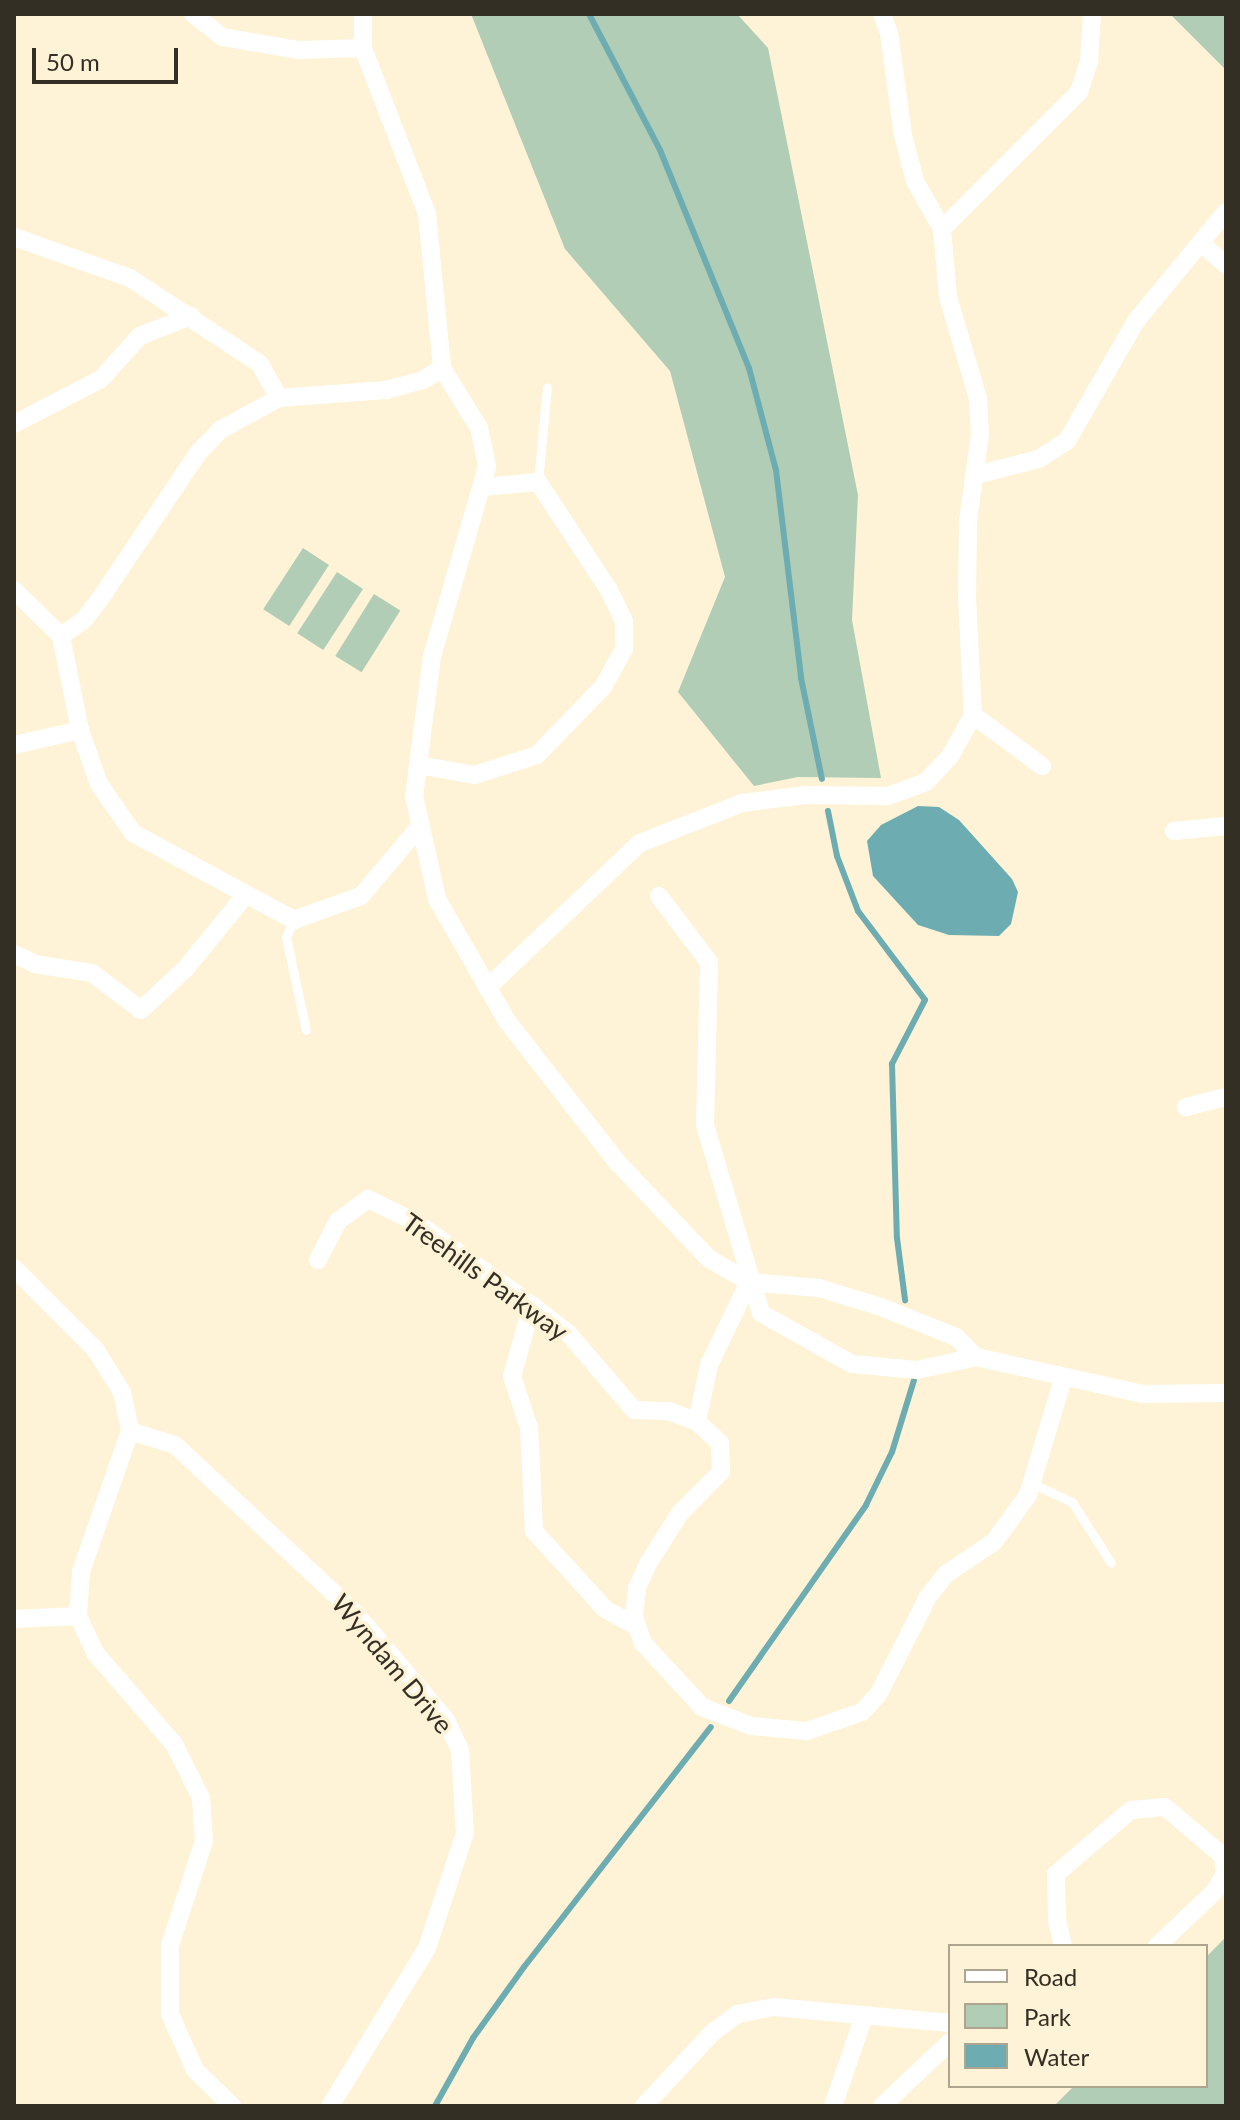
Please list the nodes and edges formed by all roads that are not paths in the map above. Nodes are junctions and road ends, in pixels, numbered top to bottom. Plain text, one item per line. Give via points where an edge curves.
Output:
1 (193, 14) edge
2 (363, 14) edge
3 (882, 14) edge
4 (1092, 14) edge
5 (363, 48) junction
6 (1226, 212) edge
7 (942, 229) junction
8 (14, 237) edge
9 (1202, 244) junction
10 (1226, 265) edge
11 (191, 316) junction
12 (442, 368) junction
13 (547, 387) dead end
14 (279, 398) junction
15 (14, 424) edge
16 (976, 475) junction
17 (538, 482) junction
18 (482, 487) junction
19 (14, 590) edge
20 (61, 636) junction
21 (973, 715) junction
22 (80, 730) junction
23 (14, 745) edge
24 (418, 765) junction
25 (1042, 766) dead end
26 (421, 825) junction
27 (1226, 826) edge
28 (1174, 831) dead end
29 (659, 896) dead end
30 (244, 897) junction
31 (294, 920) junction
32 (14, 954) edge
33 (487, 988) junction
34 (306, 1030) dead end
35 (1226, 1097) edge
36 (1186, 1107) dead end
37 (318, 1260) dead end
38 (17, 1278) edge
39 (749, 1282) junction
40 (532, 1305) junction
41 (976, 1357) junction
42 (1063, 1379) junction
43 (1226, 1393) edge
44 (697, 1422) junction
45 (130, 1431) junction
46 (1033, 1484) junction
47 (1111, 1563) dead end
48 (78, 1616) junction
49 (14, 1619) edge
50 (636, 1626) junction
51 (1063, 1944) edge
52 (1159, 1944) edge
53 (863, 2019) junction
54 (948, 2023) edge
55 (948, 2044) edge
56 (232, 2106) edge
57 (330, 2106) edge
58 (644, 2106) edge
59 (833, 2106) edge
60 (882, 2106) edge

1 - 5 street via 222,37 299,50
2 - 5 street
3 - 7 street via 915,181
4 - 7 street via 1089,61 1079,92
5 - 12 street via 427,214
6 - 9 street
7 - 16 street via 948,297 978,398
8 - 11 street via 130,278
9 - 10 street
9 - 16 street via 1136,321 1067,441 1039,459
11 - 14 street via 260,364
11 - 15 street via 140,336 101,379
12 - 14 street via 423,380 386,390 320,399
12 - 18 street via 479,428 487,467
13 - 17 lane
14 - 20 street via 220,430 198,453 84,620
16 - 21 street via 967,567
17 - 18 street
17 - 24 street via 609,590 624,621 624,649 603,687 537,755 475,775
18 - 24 street via 432,656
19 - 20 street
20 - 22 street
21 - 25 street
21 - 33 street via 951,755 926,782 888,796 805,795 742,803 640,843
22 - 23 street
22 - 30 street via 99,784 133,833
24 - 26 street via 414,796
26 - 31 street via 361,896
26 - 33 street via 437,899
27 - 28 street
29 - 39 street via 709,962 705,1125
30 - 31 street
30 - 32 street via 186,968 141,1010 92,973 35,964
31 - 34 lane via 286,937
33 - 39 street via 618,1163 708,1258
35 - 36 street
37 - 40 street, Treehills Parkway via 338,1221 368,1199 417,1223
38 - 45 street via 95,1349 122,1392
39 - 41 street via 819,1288 881,1307 956,1337
39 - 41 street via 761,1313 852,1364 917,1370
39 - 44 street via 709,1365
40 - 44 street, Treehills Parkway via 568,1333 634,1410 669,1411
40 - 50 street via 512,1376 529,1428 534,1531 605,1609
41 - 42 street
42 - 43 street via 1143,1394
42 - 46 street
44 - 50 street via 720,1443 721,1472 680,1513 649,1562 637,1588
45 - 48 street via 81,1572
45 - 57 street, Wyndam Drive via 175,1445 357,1615 446,1720 460,1750 465,1833 427,1948
46 - 47 lane via 1072,1502
46 - 50 street via 994,1542 946,1574 928,1597 878,1695 862,1712 807,1731 751,1726 702,1707 643,1643
48 - 49 street
48 - 56 street via 96,1654 174,1744 201,1798 204,1841 170,1945 170,2014 195,2070
51 - 52 street via 1056,1874 1131,1810 1165,1807 1223,1856 1225,1874 1214,1892
53 - 54 street
53 - 58 street via 774,2007 738,2014 713,2032
53 - 59 street
55 - 60 street

